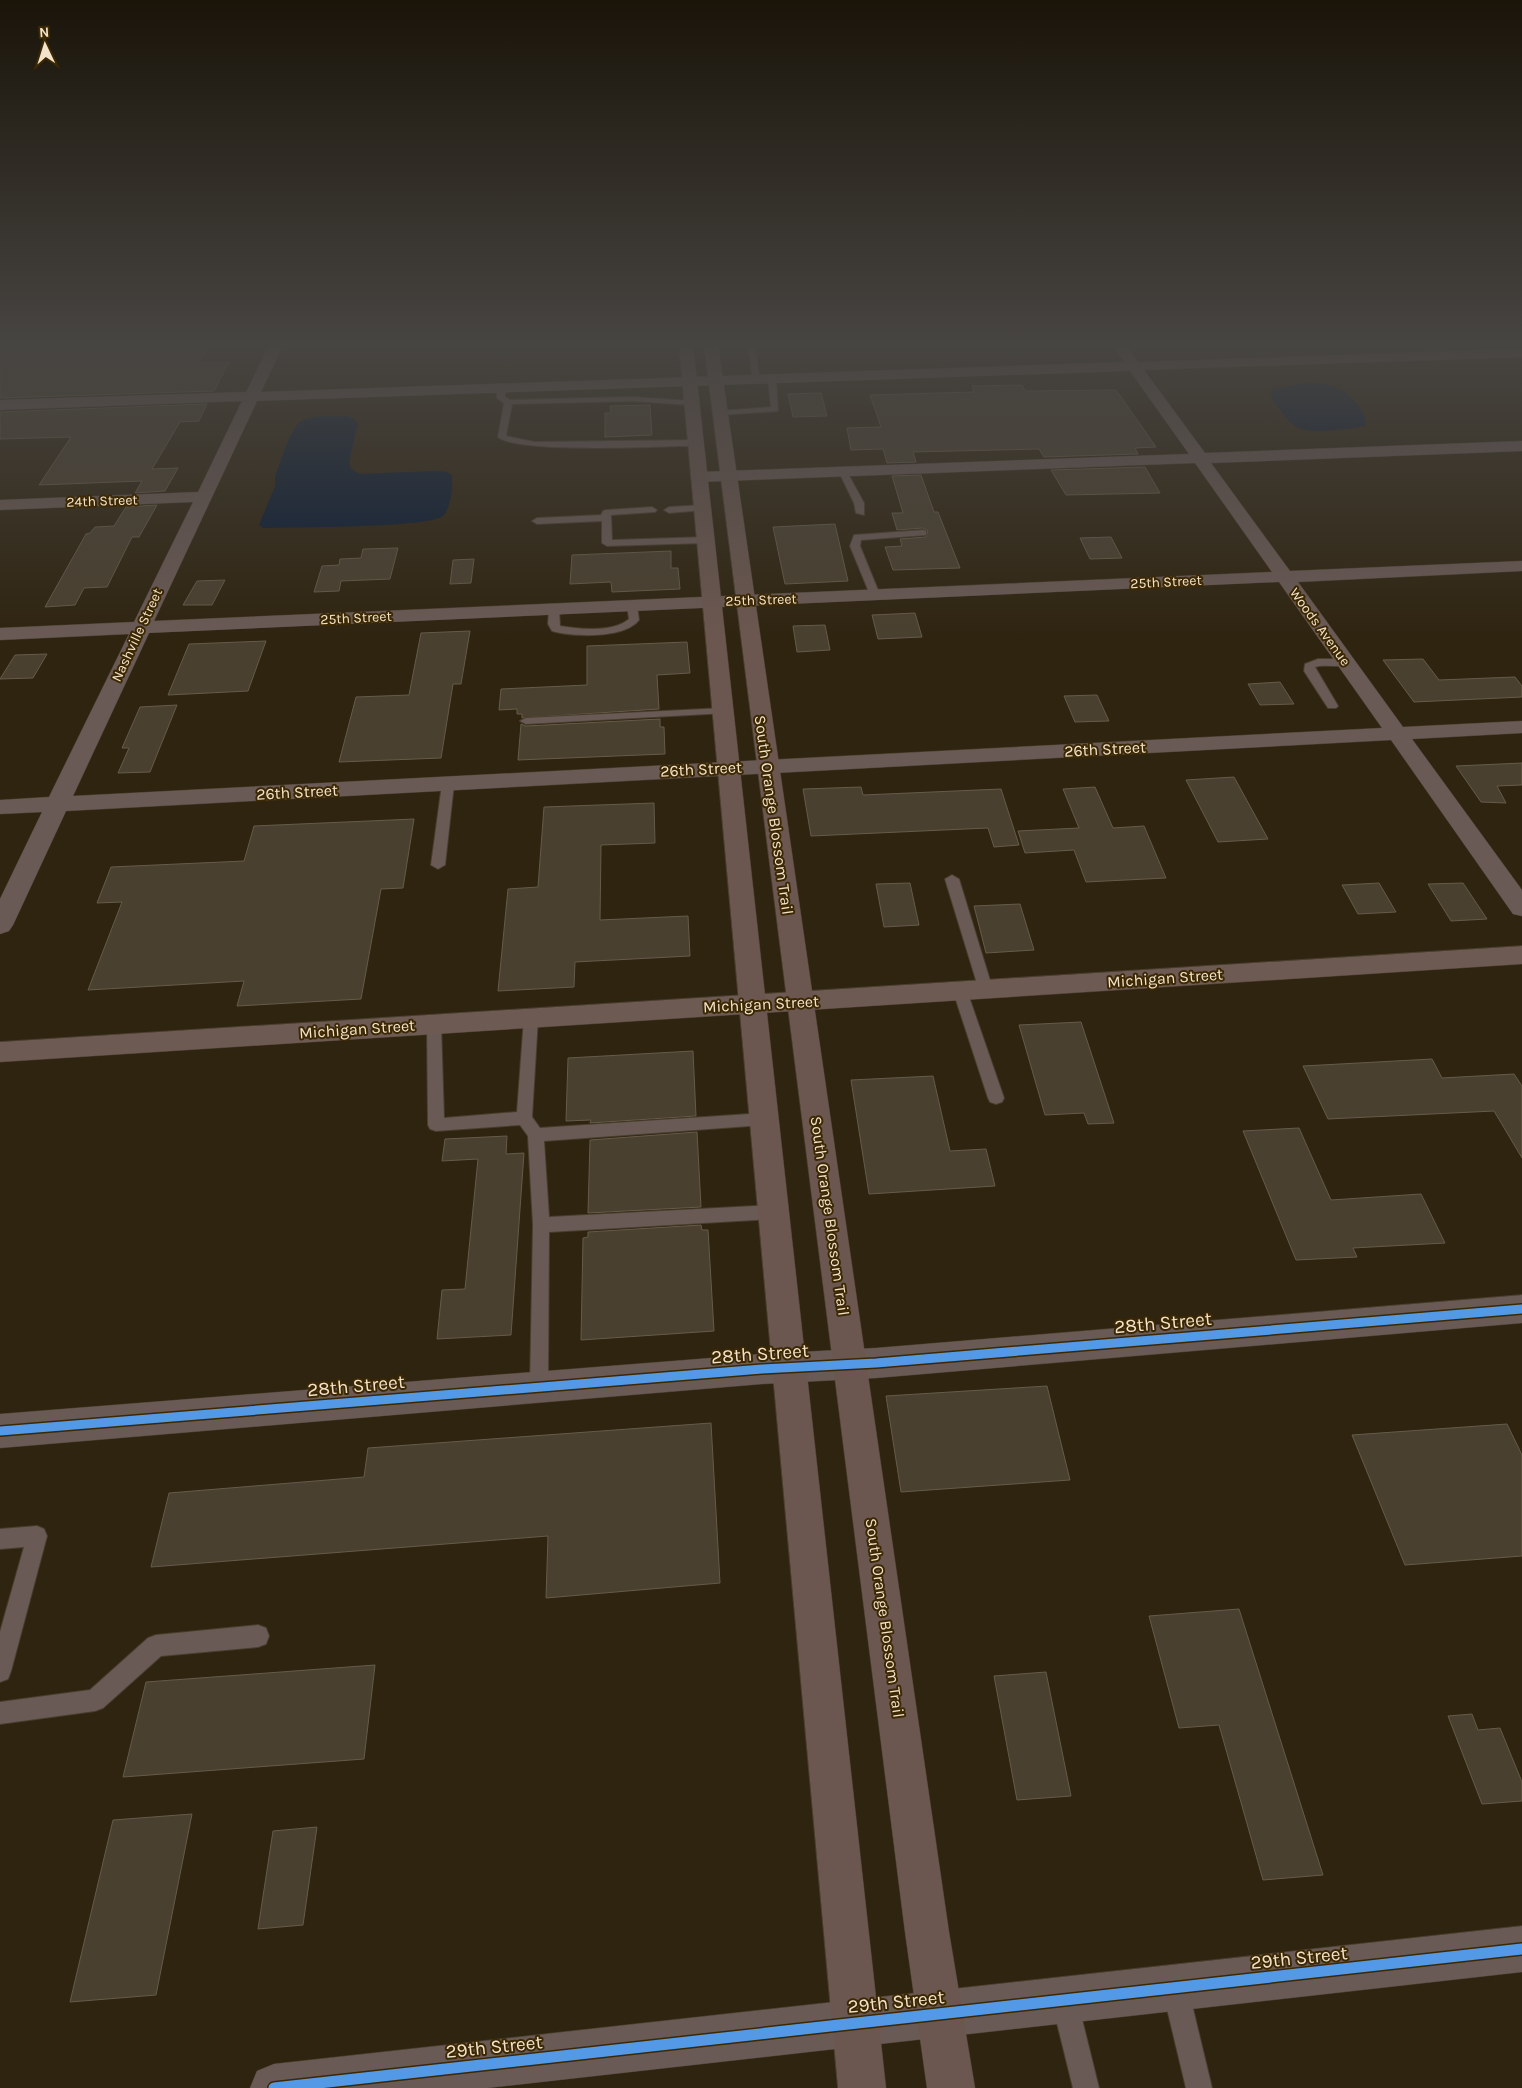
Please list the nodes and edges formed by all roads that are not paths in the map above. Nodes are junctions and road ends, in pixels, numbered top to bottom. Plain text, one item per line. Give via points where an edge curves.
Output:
1 (229, 442) edge
2 (532, 442) edge
3 (725, 442) edge
4 (1189, 442) edge
5 (696, 443) joint
6 (1522, 446) edge
7 (1201, 459) junction
8 (843, 472) junction
9 (729, 476) junction
10 (700, 477) junction
11 (203, 497) junction
12 (0, 505) edge
13 (702, 508) junction
14 (652, 510) dead end
15 (669, 510) dead end
16 (861, 513) dead end
17 (606, 518) junction
18 (537, 521) dead end
19 (924, 533) dead end
20 (706, 540) junction
21 (1522, 566) edge
22 (1284, 577) junction
23 (875, 595) junction
24 (746, 600) junction
25 (712, 602) junction
26 (140, 628) junction
27 (0, 634) edge
28 (1346, 662) junction
29 (1332, 706) dead end
30 (723, 711) junction
31 (526, 721) dead end
32 (1522, 727) edge
33 (1398, 734) junction
34 (767, 766) junction
35 (729, 768) junction
36 (448, 784) junction
37 (58, 804) junction
38 (0, 807) edge
39 (438, 864) dead end
40 (952, 880) dead end
41 (1522, 908) edge
42 (1, 923) edge
43 (1522, 956) edge
44 (973, 990) junction
45 (800, 1001) junction
46 (752, 1004) junction
47 (531, 1018) junction
48 (434, 1024) junction
49 (0, 1052) edge
50 (996, 1098) dead end
51 (524, 1118) junction
52 (764, 1120) junction
53 (536, 1135) junction
54 (773, 1212) junction
55 (541, 1225) junction
56 (1522, 1309) edge
57 (850, 1364) junction
58 (789, 1368) junction
59 (539, 1387) junction
60 (0, 1431) edge
61 (0, 1539) edge
62 (258, 1636) dead end
63 (0, 1671) edge
64 (0, 1713) edge
65 (1522, 1949) edge
66 (1175, 1988) junction
67 (1064, 1999) junction
68 (938, 2014) junction
69 (856, 2023) junction
70 (274, 2088) edge
71 (862, 2088) edge
72 (951, 2088) edge
73 (1086, 2088) edge
74 (1199, 2088) edge

1 - 11 street, Nashville Street
2 - 5 lane
3 - 9 main road, South Orange Blossom Trail
4 - 7 street, Woods Avenue
5 - 10 main road
6 - 7 street
7 - 8 street
7 - 22 street, Woods Avenue
8 - 9 street
8 - 16 lane
9 - 10 street
9 - 24 main road, South Orange Blossom Trail
10 - 13 main road
11 - 12 street, 24th Street
11 - 26 street, Nashville Street
13 - 15 lane
13 - 20 main road
14 - 17 lane via 606,513
17 - 18 lane
17 - 20 lane via 606,543
19 - 23 lane via 857,537 856,546
20 - 25 main road
21 - 22 street, 25th Street
22 - 23 street, 25th Street
22 - 28 street, Woods Avenue
23 - 24 street, 25th Street
24 - 25 street, 25th Street
24 - 34 main road, South Orange Blossom Trail
25 - 26 street, 25th Street
25 - 30 main road
26 - 27 street, 25th Street
26 - 37 street, Nashville Street
28 - 29 lane via 1318,662 1309,666
28 - 33 street, Woods Avenue
30 - 31 lane
30 - 35 main road
32 - 33 street, 26th Street
33 - 34 street, 26th Street
33 - 41 street, Woods Avenue
34 - 35 street, 26th Street
34 - 45 main road, South Orange Blossom Trail
35 - 36 street, 26th Street
35 - 46 main road
36 - 37 street, 26th Street
36 - 39 lane
37 - 38 street, 26th Street
37 - 42 street, Nashville Street
40 - 44 lane
43 - 44 main road, Michigan Street
44 - 45 main road, Michigan Street
44 - 50 lane
45 - 46 main road, Michigan Street
45 - 57 main road, South Orange Blossom Trail
46 - 47 main road, Michigan Street
46 - 52 main road
47 - 48 main road, Michigan Street
47 - 51 lane
48 - 49 main road, Michigan Street
48 - 51 lane via 436,1125
51 - 53 lane
52 - 53 lane
52 - 54 main road
53 - 55 lane
54 - 55 lane
54 - 58 main road
55 - 59 lane
56 - 57 street, 28th Street
57 - 58 street, 28th Street
57 - 68 main road, South Orange Blossom Trail
58 - 59 street, 28th Street
58 - 69 main road
59 - 60 street, 28th Street
61 - 63 lane via 37,1536
62 - 64 lane via 156,1646 95,1700
65 - 66 street, 29th Street
66 - 67 street, 29th Street
66 - 74 lane
67 - 68 street, 29th Street
67 - 73 lane
68 - 69 street, 29th Street
68 - 72 main road, South Orange Blossom Trail
69 - 70 street, 29th Street
69 - 71 main road

